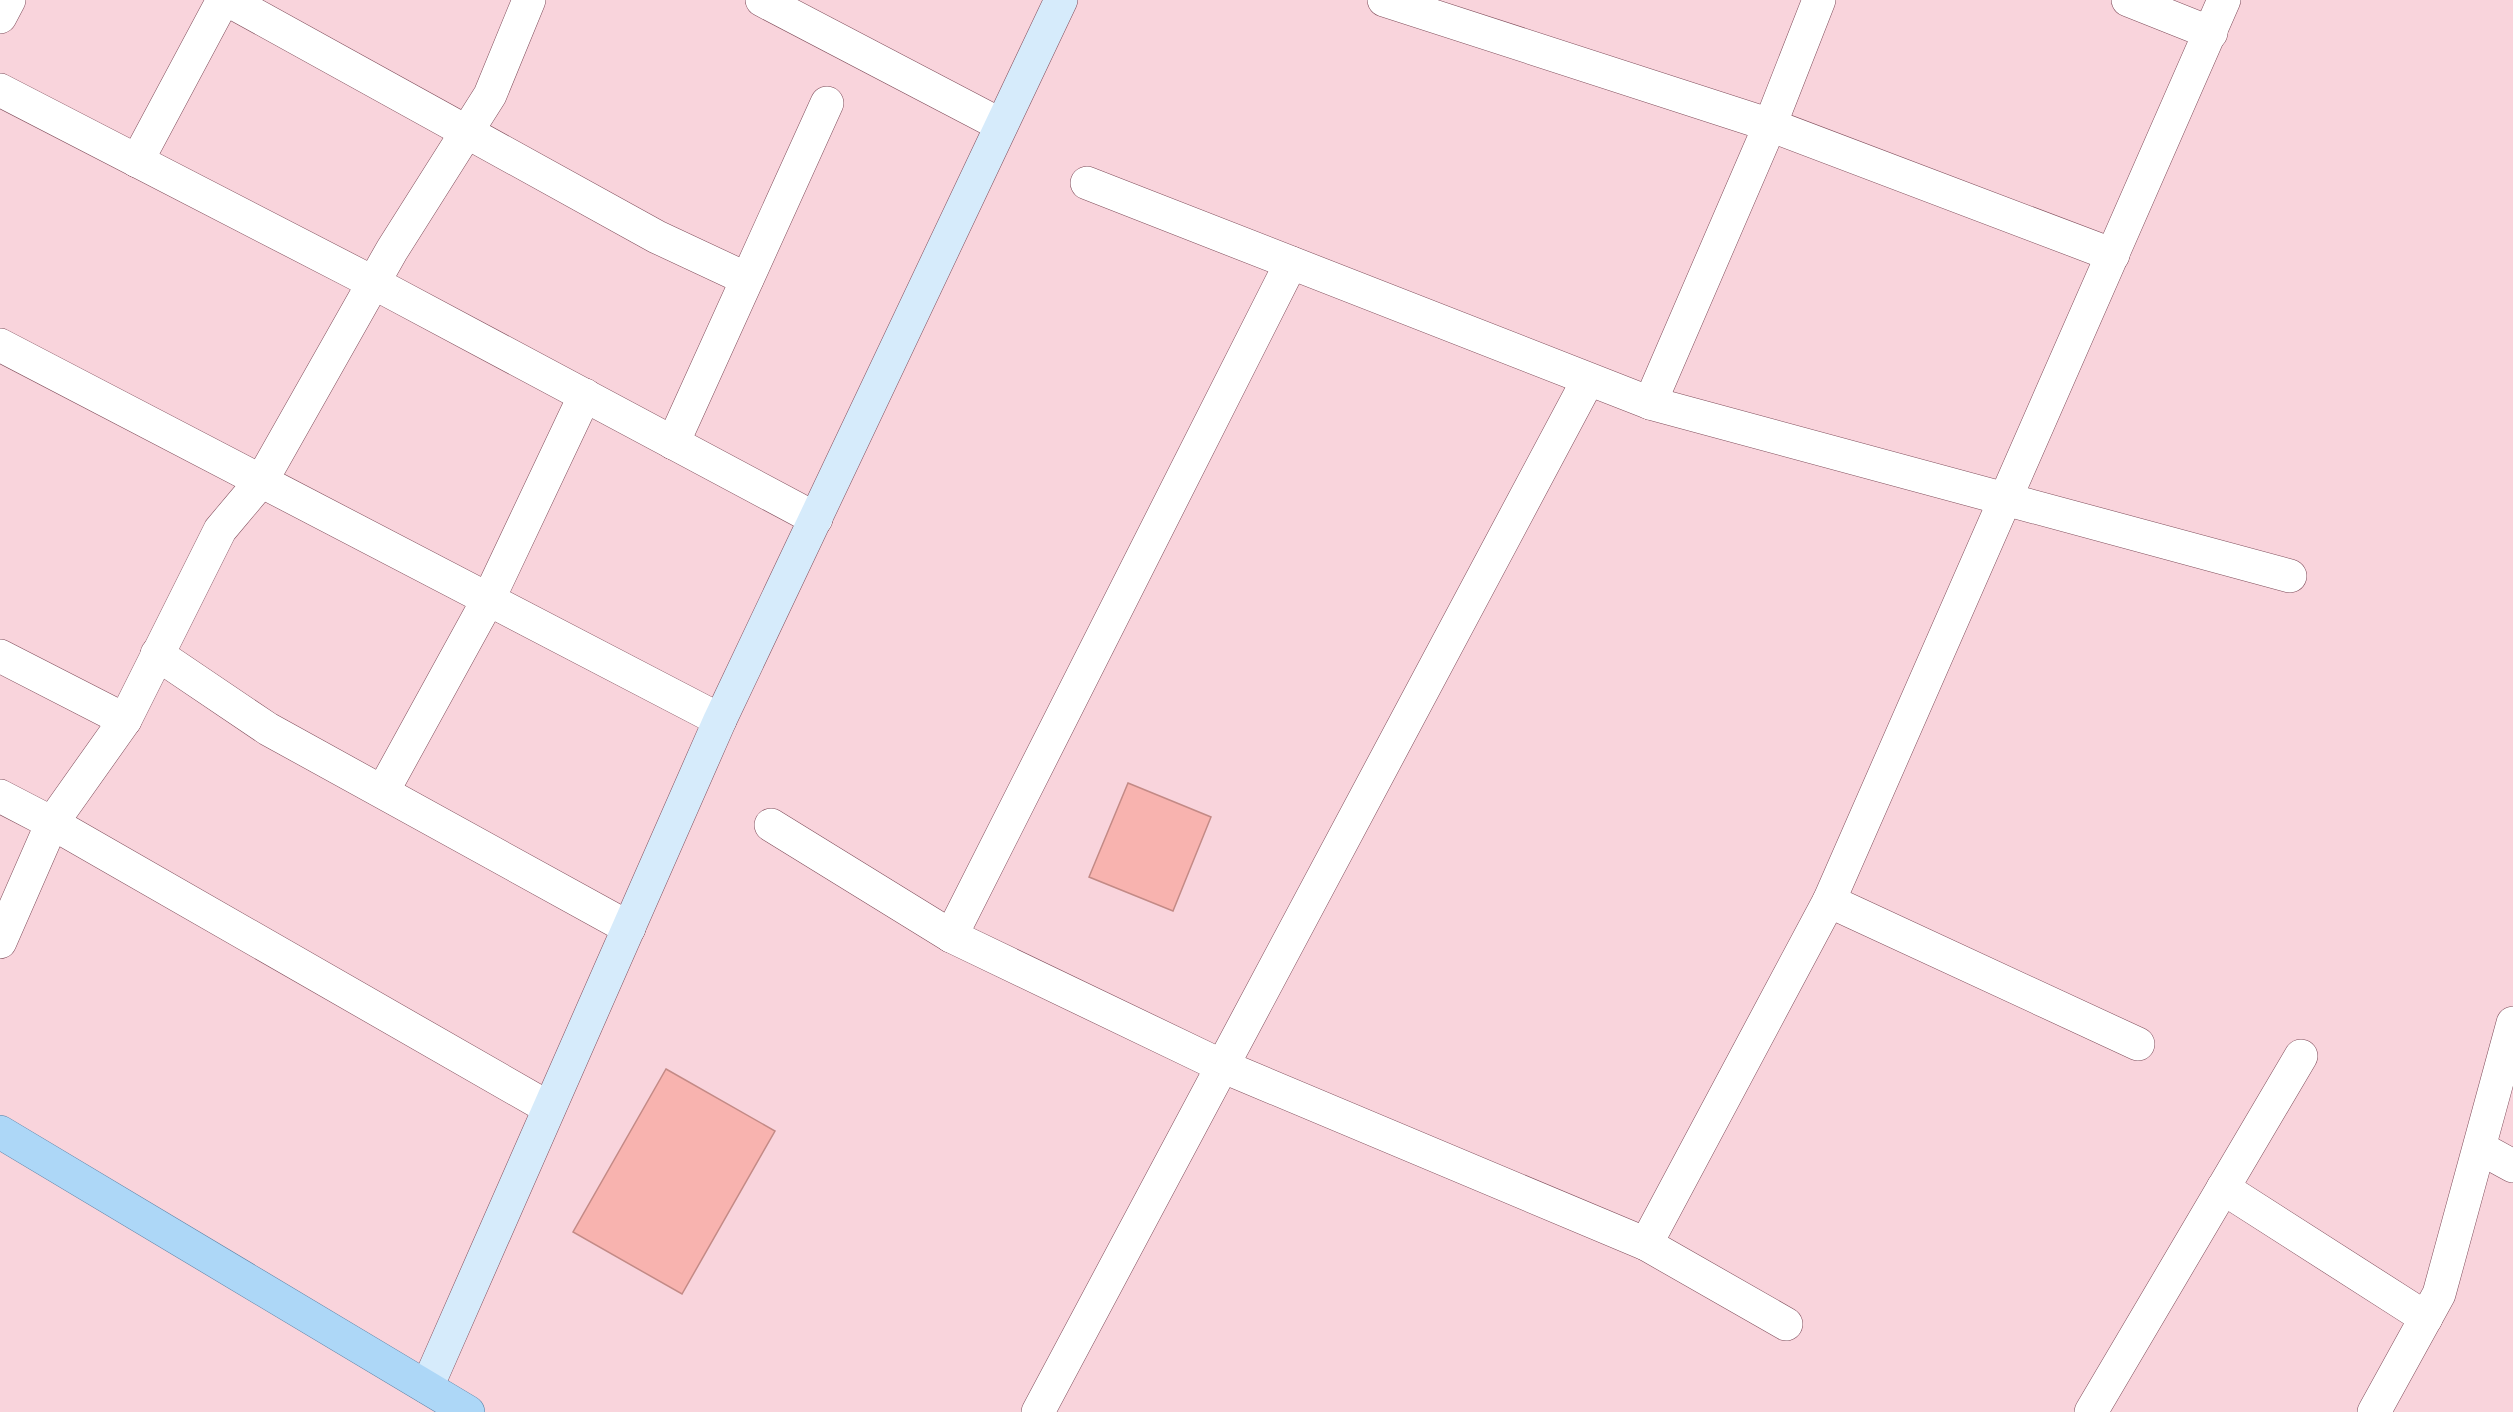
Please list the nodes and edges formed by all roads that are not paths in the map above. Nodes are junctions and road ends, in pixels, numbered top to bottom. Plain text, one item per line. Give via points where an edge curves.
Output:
1 (9, 0) edge
2 (223, 0) edge
3 (228, 0) edge
4 (529, 0) edge
5 (762, 0) edge
6 (1061, 0) edge
7 (1384, 0) edge
8 (1819, 0) edge
9 (2128, 0) edge
10 (2224, 0) edge
11 (0, 17) edge
12 (2211, 33) junction
13 (0, 90) edge
14 (827, 103) dead end
15 (1001, 125) junction
16 (1770, 125) junction
17 (467, 132) junction
18 (137, 161) junction
19 (1086, 183) dead end
20 (2113, 255) junction
21 (1291, 263) junction
22 (747, 279) junction
23 (374, 283) junction
24 (0, 345) edge
25 (1588, 380) junction
26 (585, 395) junction
27 (1650, 404) junction
28 (673, 443) junction
29 (262, 480) junction
30 (2005, 499) junction
31 (816, 519) junction
32 (2290, 576) dead end
33 (489, 598) junction
34 (157, 654) junction
35 (0, 656) edge
36 (125, 720) junction
37 (720, 720) junction
38 (383, 791) junction
39 (0, 796) edge
40 (52, 823) junction
41 (771, 825) dead end
42 (1829, 901) junction
43 (629, 928) junction
44 (951, 936) junction
45 (0, 942) edge
46 (2513, 1023) edge
47 (2138, 1044) dead end
48 (2301, 1056) dead end
49 (1222, 1066) junction
50 (549, 1108) junction
51 (0, 1132) edge
52 (2480, 1148) junction
53 (2513, 1167) edge
54 (2223, 1188) junction
55 (1646, 1244) junction
56 (2426, 1318) junction
57 (1786, 1324) dead end
58 (427, 1387) junction
59 (468, 1412) edge
60 (1038, 1412) edge
61 (2091, 1412) edge
62 (2374, 1412) edge

1 - 11 street
2 - 18 street
3 - 17 street
4 - 17 street via 490,95
5 - 15 street
6 - 15 street
7 - 16 street
8 - 16 street
9 - 12 street
10 - 12 street
12 - 20 street
13 - 18 street
14 - 22 street
15 - 31 street
16 - 20 street
16 - 27 street
17 - 22 street via 657,237
17 - 23 street
18 - 23 street
19 - 21 street
20 - 30 street
21 - 25 street
21 - 44 street
22 - 28 street
23 - 26 street
23 - 29 street
24 - 29 street
25 - 27 street
25 - 49 street
26 - 28 street
26 - 33 street
27 - 30 street
28 - 31 street
29 - 33 street
29 - 34 street via 220,530
30 - 32 street
30 - 42 street
31 - 37 street
33 - 37 street
33 - 38 street
34 - 36 street
34 - 38 street via 268,729
35 - 36 street
36 - 40 street
37 - 43 street
38 - 43 street
39 - 40 street
40 - 45 street
40 - 50 street
41 - 44 street
42 - 47 street
42 - 55 street
43 - 50 street
44 - 49 street
46 - 52 street
48 - 54 street
49 - 55 street
49 - 60 street
50 - 58 street
51 - 58 main road
52 - 53 street
52 - 56 street via 2439,1294
54 - 56 street
54 - 61 street
55 - 57 street
56 - 62 street
58 - 59 main road

